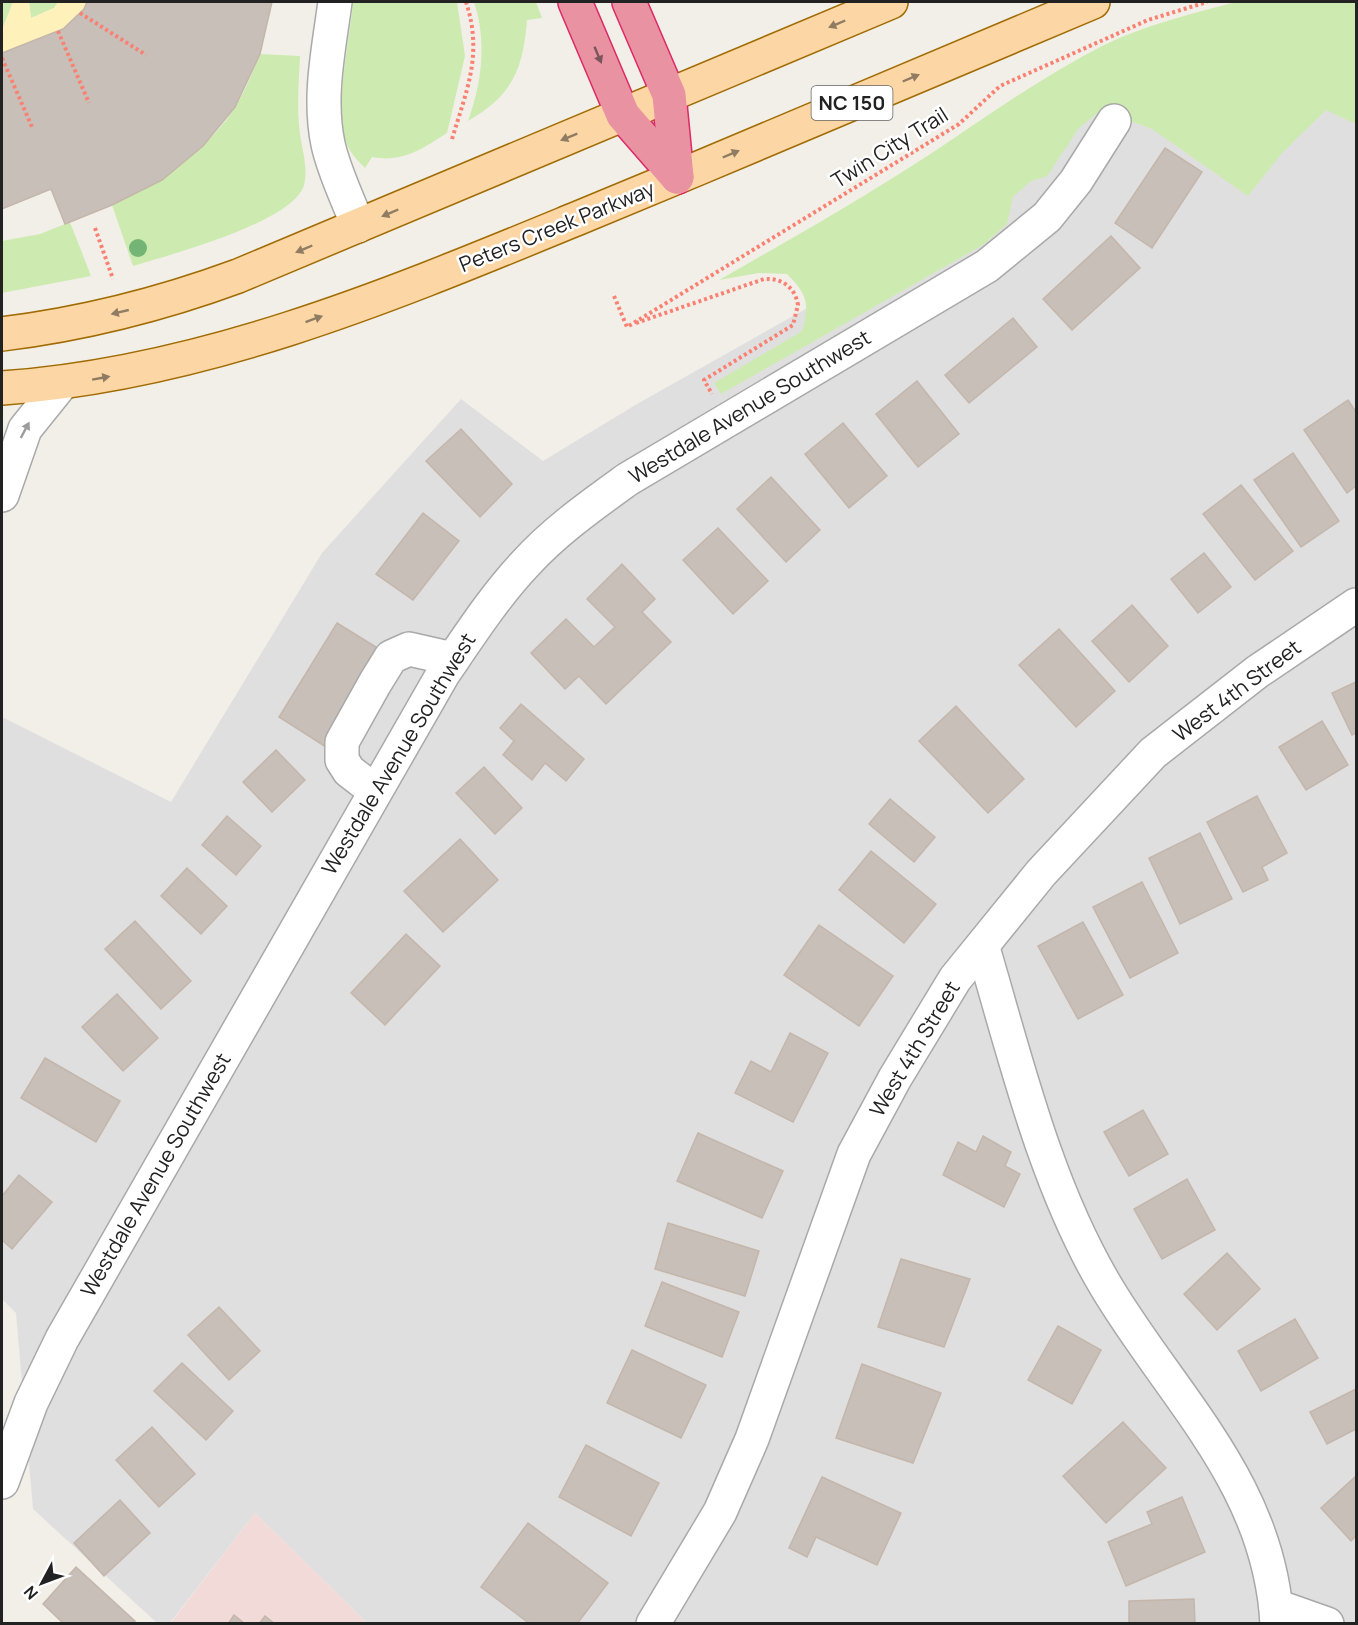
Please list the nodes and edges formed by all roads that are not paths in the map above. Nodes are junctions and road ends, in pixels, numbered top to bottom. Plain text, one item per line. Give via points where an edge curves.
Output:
1 (335, 2) edge
2 (575, 2) edge
3 (629, 2) edge
4 (891, 2) edge
5 (1093, 2) edge
6 (669, 95) junction
7 (623, 115) junction
8 (1114, 121) dead end
9 (677, 177) junction
10 (358, 226) junction
11 (2, 334) edge
12 (62, 383) junction
13 (2, 388) edge
14 (2, 486) edge
15 (1356, 605) edge
16 (453, 659) junction
17 (375, 790) junction
18 (983, 948) junction
19 (2, 1482) edge
20 (1276, 1614) edge
21 (653, 1623) edge
22 (1327, 1623) edge

1 - 10 street via 324,87 325,117 336,171
2 -> 7 highway
3 - 6 highway
4 -> 6 main road
9 -> 5 main road, Peters Creek Parkway / NC 150
6 - 7 main road
6 - 9 highway
7 - 9 highway
7 -> 10 main road
8 - 16 street, Westdale Avenue Southwest via 1076,181 1047,217 1018,243 987,267 628,479 575,518 526,563
12 -> 9 main road, Peters Creek Parkway via 152,368 260,339 473,262
10 -> 11 main road via 191,293 84,321
12 - 13 main road, Peters Creek Parkway
14 -> 12 street via 25,429
15 - 18 street, West 4th Street via 1257,672 1154,753 1041,873
16 - 17 street, Westdale Avenue Southwest
16 - 17 street via 409,649 391,657 342,742 342,760 349,771
17 - 19 street, Westdale Avenue Southwest via 62,1339 31,1403
18 - 20 street via 1038,1135 1066,1204 1107,1288 1226,1462 1258,1533
18 - 21 street, West 4th Street via 955,979 854,1154 752,1439 720,1512
20 - 22 street

